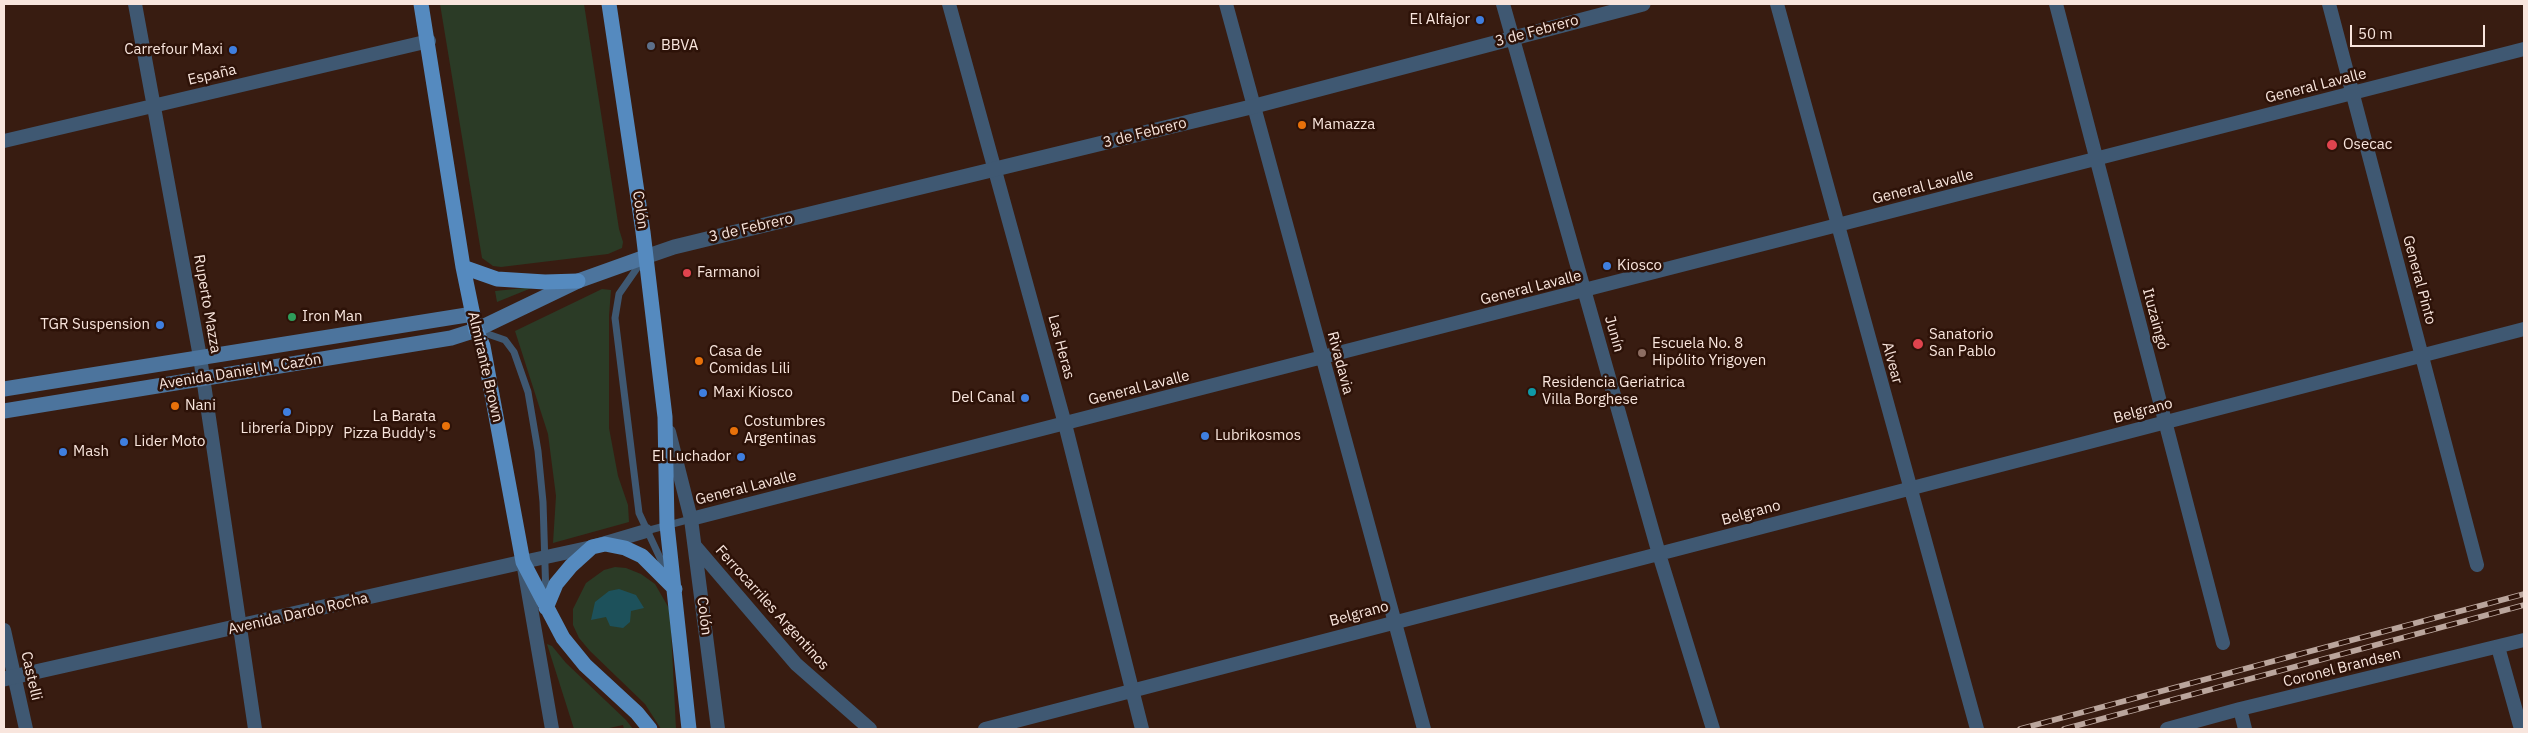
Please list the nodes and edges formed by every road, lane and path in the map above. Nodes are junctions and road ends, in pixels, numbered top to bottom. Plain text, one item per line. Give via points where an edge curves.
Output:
1 (135, 4) edge
2 (421, 4) edge
3 (609, 4) edge
4 (949, 4) edge
5 (1226, 4) edge
6 (1503, 4) edge
7 (1643, 4) edge
8 (1777, 4) edge
9 (2056, 4) edge
10 (2329, 4) edge
11 (1513, 37) junction
12 (429, 41) junction
13 (2524, 50) edge
14 (2352, 94) junction
15 (154, 105) junction
16 (1255, 106) junction
17 (4, 141) edge
18 (2096, 159) junction
19 (996, 169) junction
20 (1838, 226) junction
21 (645, 257) junction
22 (463, 267) junction
23 (578, 281) junction
24 (1584, 291) junction
25 (473, 314) junction
26 (2524, 329) edge
27 (476, 330) junction
28 (2422, 356) junction
29 (200, 357) junction
30 (1322, 358) junction
31 (203, 378) junction
32 (4, 389) edge
33 (4, 411) edge
34 (665, 417) junction
35 (2165, 422) junction
36 (1065, 424) junction
37 (1909, 488) junction
38 (691, 519) junction
39 (667, 525) junction
40 (646, 531) junction
41 (695, 546) junction
42 (592, 547) junction
43 (1659, 554) junction
44 (544, 556) junction
45 (523, 562) junction
46 (2477, 565) dead end
47 (675, 589) junction
48 (546, 608) junction
49 (1393, 622) junction
50 (241, 627) junction
51 (4, 630) edge
52 (2524, 640) edge
53 (2223, 643) dead end
54 (536, 645) junction
55 (2498, 646) junction
56 (9, 678) edge
57 (1132, 690) junction
58 (2240, 709) junction
59 (26, 729) edge
60 (255, 729) edge
61 (552, 729) edge
62 (650, 729) edge
63 (689, 729) edge
64 (718, 729) edge
65 (870, 729) edge
66 (985, 729) edge
67 (1142, 729) edge
68 (1424, 729) edge
69 (1713, 729) edge
70 (1977, 729) edge
71 (2167, 729) edge
72 (2245, 729) edge
73 (2521, 729) edge

1 - 15 street, Ruperto Mazza
2 - 12 main road, Almirante Brown
3 - 21 main road, Colón via 644,232
4 - 19 street, Las Heras
5 - 16 street, Rivadavia
6 - 11 street, Junín
7 - 11 street, 3 de Febrero
8 - 20 street, Alvear
9 - 18 street, Ituzaingó
10 - 14 street, General Pinto
11 - 16 street, 3 de Febrero
11 - 24 street, Junín
12 - 15 street, España
12 - 22 main road, Almirante Brown
13 - 14 street, General Lavalle
14 - 18 street, General Lavalle
14 - 28 street, General Pinto
15 - 17 street, España
15 - 29 street, Ruperto Mazza
16 - 19 street, 3 de Febrero
16 - 30 street, Rivadavia
18 - 20 street, General Lavalle
18 - 35 street, Ituzaingó
19 - 21 street, 3 de Febrero via 674,247
19 - 36 street, Las Heras
20 - 24 street, General Lavalle
20 - 37 street, Alvear
21 - 23 main road, Avenida Daniel M. Cazón
21 - 34 main road, Colón
21 - 40 lane via 619,294 615,318 639,513
22 - 23 main road via 497,279
22 - 25 main road, Almirante Brown
23 - 27 main road, Avenida Daniel M. Cazón
24 - 30 street, General Lavalle
24 - 43 street, Junín
25 - 27 main road, Almirante Brown
25 - 29 main road, Avenida Daniel M. Cazón
26 - 28 street, Belgrano
27 - 31 main road, Avenida Daniel M. Cazón via 451,338
27 - 44 lane via 506,340 514,352 528,392 543,502
27 - 45 main road, Almirante Brown via 483,346
28 - 35 street, Belgrano
28 - 46 street, General Pinto
29 - 31 street, Ruperto Mazza
29 - 32 main road, Avenida Daniel M. Cazón
30 - 36 street, General Lavalle
30 - 49 street, Rivadavia
31 - 33 main road, Avenida Daniel M. Cazón
31 - 50 street, Ruperto Mazza
34 - 38 street, Colón
34 - 39 main road, Colón
35 - 37 street, Belgrano
35 - 53 street, Ituzaingó
36 - 38 street, General Lavalle
36 - 57 street, Las Heras
37 - 43 street, Belgrano
37 - 70 street, Alvear
38 - 39 lane
38 - 41 street, Colón
39 - 40 lane
39 - 47 main road, Colón
40 - 42 street, Avenida Dardo Rocha
40 - 47 lane
41 - 64 street, Colón
41 - 65 street, Ferrocarriles Argentinos via 796,664
42 - 44 street, Avenida Dardo Rocha
42 - 47 main road via 606,544 642,556
42 - 48 main road via 556,584
43 - 49 street, Belgrano
43 - 69 street, Junín
44 - 45 street, Avenida Dardo Rocha
44 - 48 lane
45 - 48 main road
45 - 50 street, Avenida Dardo Rocha
45 - 54 street, Almirante Brown
47 - 63 main road, Colón
48 - 54 street
48 - 62 main road via 563,638 585,665
49 - 57 street, Belgrano
49 - 68 street, Rivadavia
50 - 56 street, Avenida Dardo Rocha
50 - 60 street, Ruperto Mazza
51 - 56 street, Castelli
52 - 55 street, Coronel Brandsen
54 - 61 street, Almirante Brown
55 - 58 street, Coronel Brandsen
55 - 73 street
56 - 59 street, Castelli
57 - 66 street, Belgrano
57 - 67 street, Las Heras
58 - 71 street, Coronel Brandsen
58 - 72 street

